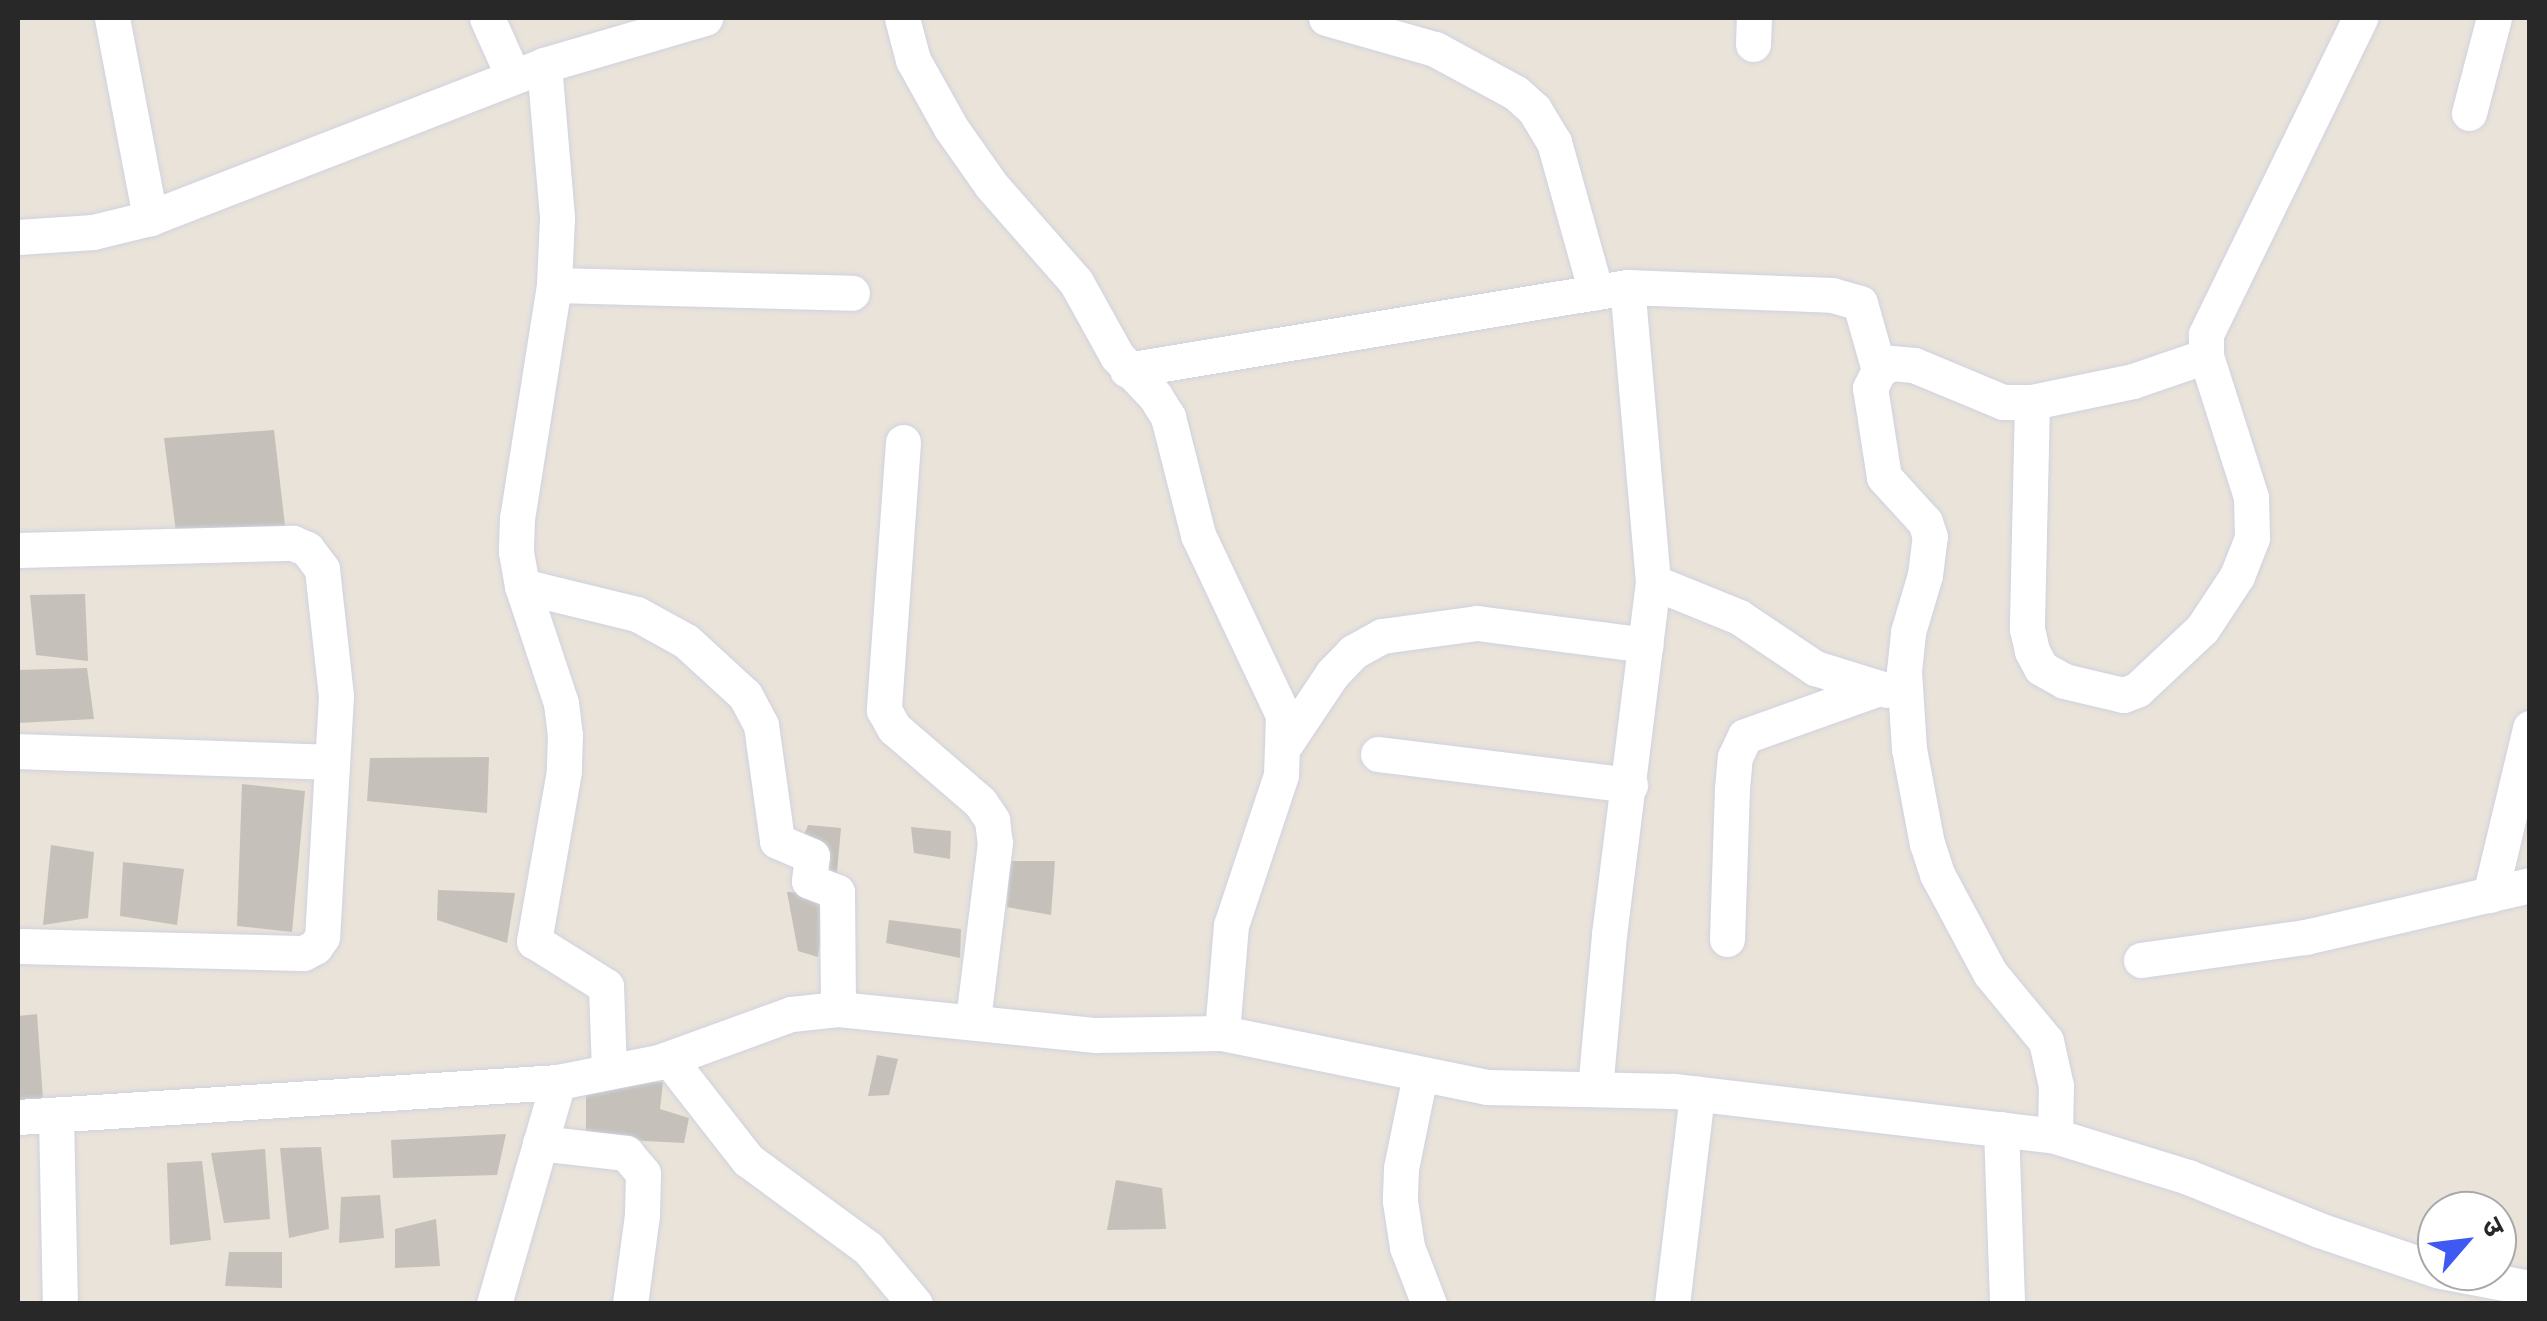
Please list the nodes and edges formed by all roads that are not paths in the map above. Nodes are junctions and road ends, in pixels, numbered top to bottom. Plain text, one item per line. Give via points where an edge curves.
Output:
1 (112, 18) edge
2 (486, 18) edge
3 (704, 18) edge
4 (902, 18) edge
5 (1326, 18) edge
6 (2360, 18) edge
7 (2494, 18) edge
8 (528, 71) junction
9 (2469, 113) dead end
10 (150, 218) junction
11 (18, 237) edge
12 (554, 284) junction
13 (1611, 289) junction
14 (852, 293) dead end
15 (2206, 356) junction
16 (1128, 370) junction
17 (1879, 370) junction
18 (2032, 402) junction
19 (903, 442) dead end
20 (18, 550) edge
21 (1653, 582) junction
22 (522, 586) junction
23 (1646, 645) junction
24 (1892, 691) junction
25 (2530, 728) edge
26 (1286, 743) junction
27 (18, 750) edge
28 (1378, 754) dead end
29 (332, 762) junction
30 (1630, 785) junction
31 (2530, 885) edge
32 (2490, 895) junction
33 (1727, 939) dead end
34 (18, 946) edge
35 (2142, 960) dead end
36 (838, 1009) junction
37 (973, 1020) junction
38 (1222, 1034) junction
39 (669, 1059) junction
40 (609, 1072) junction
41 (1420, 1075) junction
42 (558, 1082) junction
43 (1594, 1089) junction
44 (1698, 1093) junction
45 (56, 1116) junction
46 (18, 1118) edge
47 (2002, 1129) junction
48 (2055, 1136) junction
49 (540, 1143) junction
50 (2417, 1264) edge
51 (60, 1304) edge
52 (494, 1304) edge
53 (630, 1304) edge
54 (915, 1304) edge
55 (1429, 1304) edge
56 (1672, 1304) edge
57 (2006, 1304) edge

1 - 10 street
2 - 8 street
3 - 8 street
4 - 16 street via 913,60 950,128 990,185 1076,282
5 - 13 street via 1434,50 1534,109 1554,142
6 - 15 street via 2215,308
7 - 9 street
8 - 10 street
8 - 12 street via 557,218
10 - 11 street via 93,232
12 - 14 street
12 - 22 street via 517,518
13 - 16 street
13 - 17 street via 1832,296 1860,304
13 - 21 street
15 - 18 street via 2134,381
15 - 18 street via 2251,497 2252,538 2237,576 2202,629 2137,690 2123,695 2064,681 2041,668 2032,651
16 - 26 street via 1168,417 1198,534 1272,688
17 - 18 street via 1914,364 2004,402
17 - 24 street via 1870,388 1884,477 1925,522 1930,537 1926,575
19 - 37 street via 884,710 894,728 992,820 995,843
20 - 29 street via 293,543 307,549 322,569 331,626
21 - 23 street
21 - 24 street via 1740,617 1815,668
22 - 36 street via 637,614 686,641 745,696 762,725 777,842 812,856 809,881 837,892
22 - 40 street via 565,736 534,941 606,986
23 - 26 street via 1476,623 1382,636 1352,652 1332,674
23 - 30 street
24 - 33 street via 1745,736 1732,789
24 - 48 street via 1937,874 1990,973 2046,1041 2056,1086
25 - 32 street
26 - 38 street via 1230,925
27 - 29 street
28 - 30 street
29 - 34 street via 322,937 315,948
30 - 43 street
31 - 32 street
32 - 35 street via 2305,937
36 - 37 street
36 - 39 street via 791,1014
37 - 38 street via 1096,1034
38 - 41 street
39 - 40 street
39 - 54 street via 748,1160 868,1248
40 - 42 street
41 - 43 street via 1487,1087
41 - 55 street via 1400,1202 1407,1248
42 - 45 street
42 - 49 street
43 - 44 street
44 - 47 street
44 - 56 street
45 - 46 street
45 - 51 street
47 - 48 street
47 - 57 street
48 - 50 street via 2188,1177
49 - 52 street
49 - 53 street via 626,1153 642,1173

